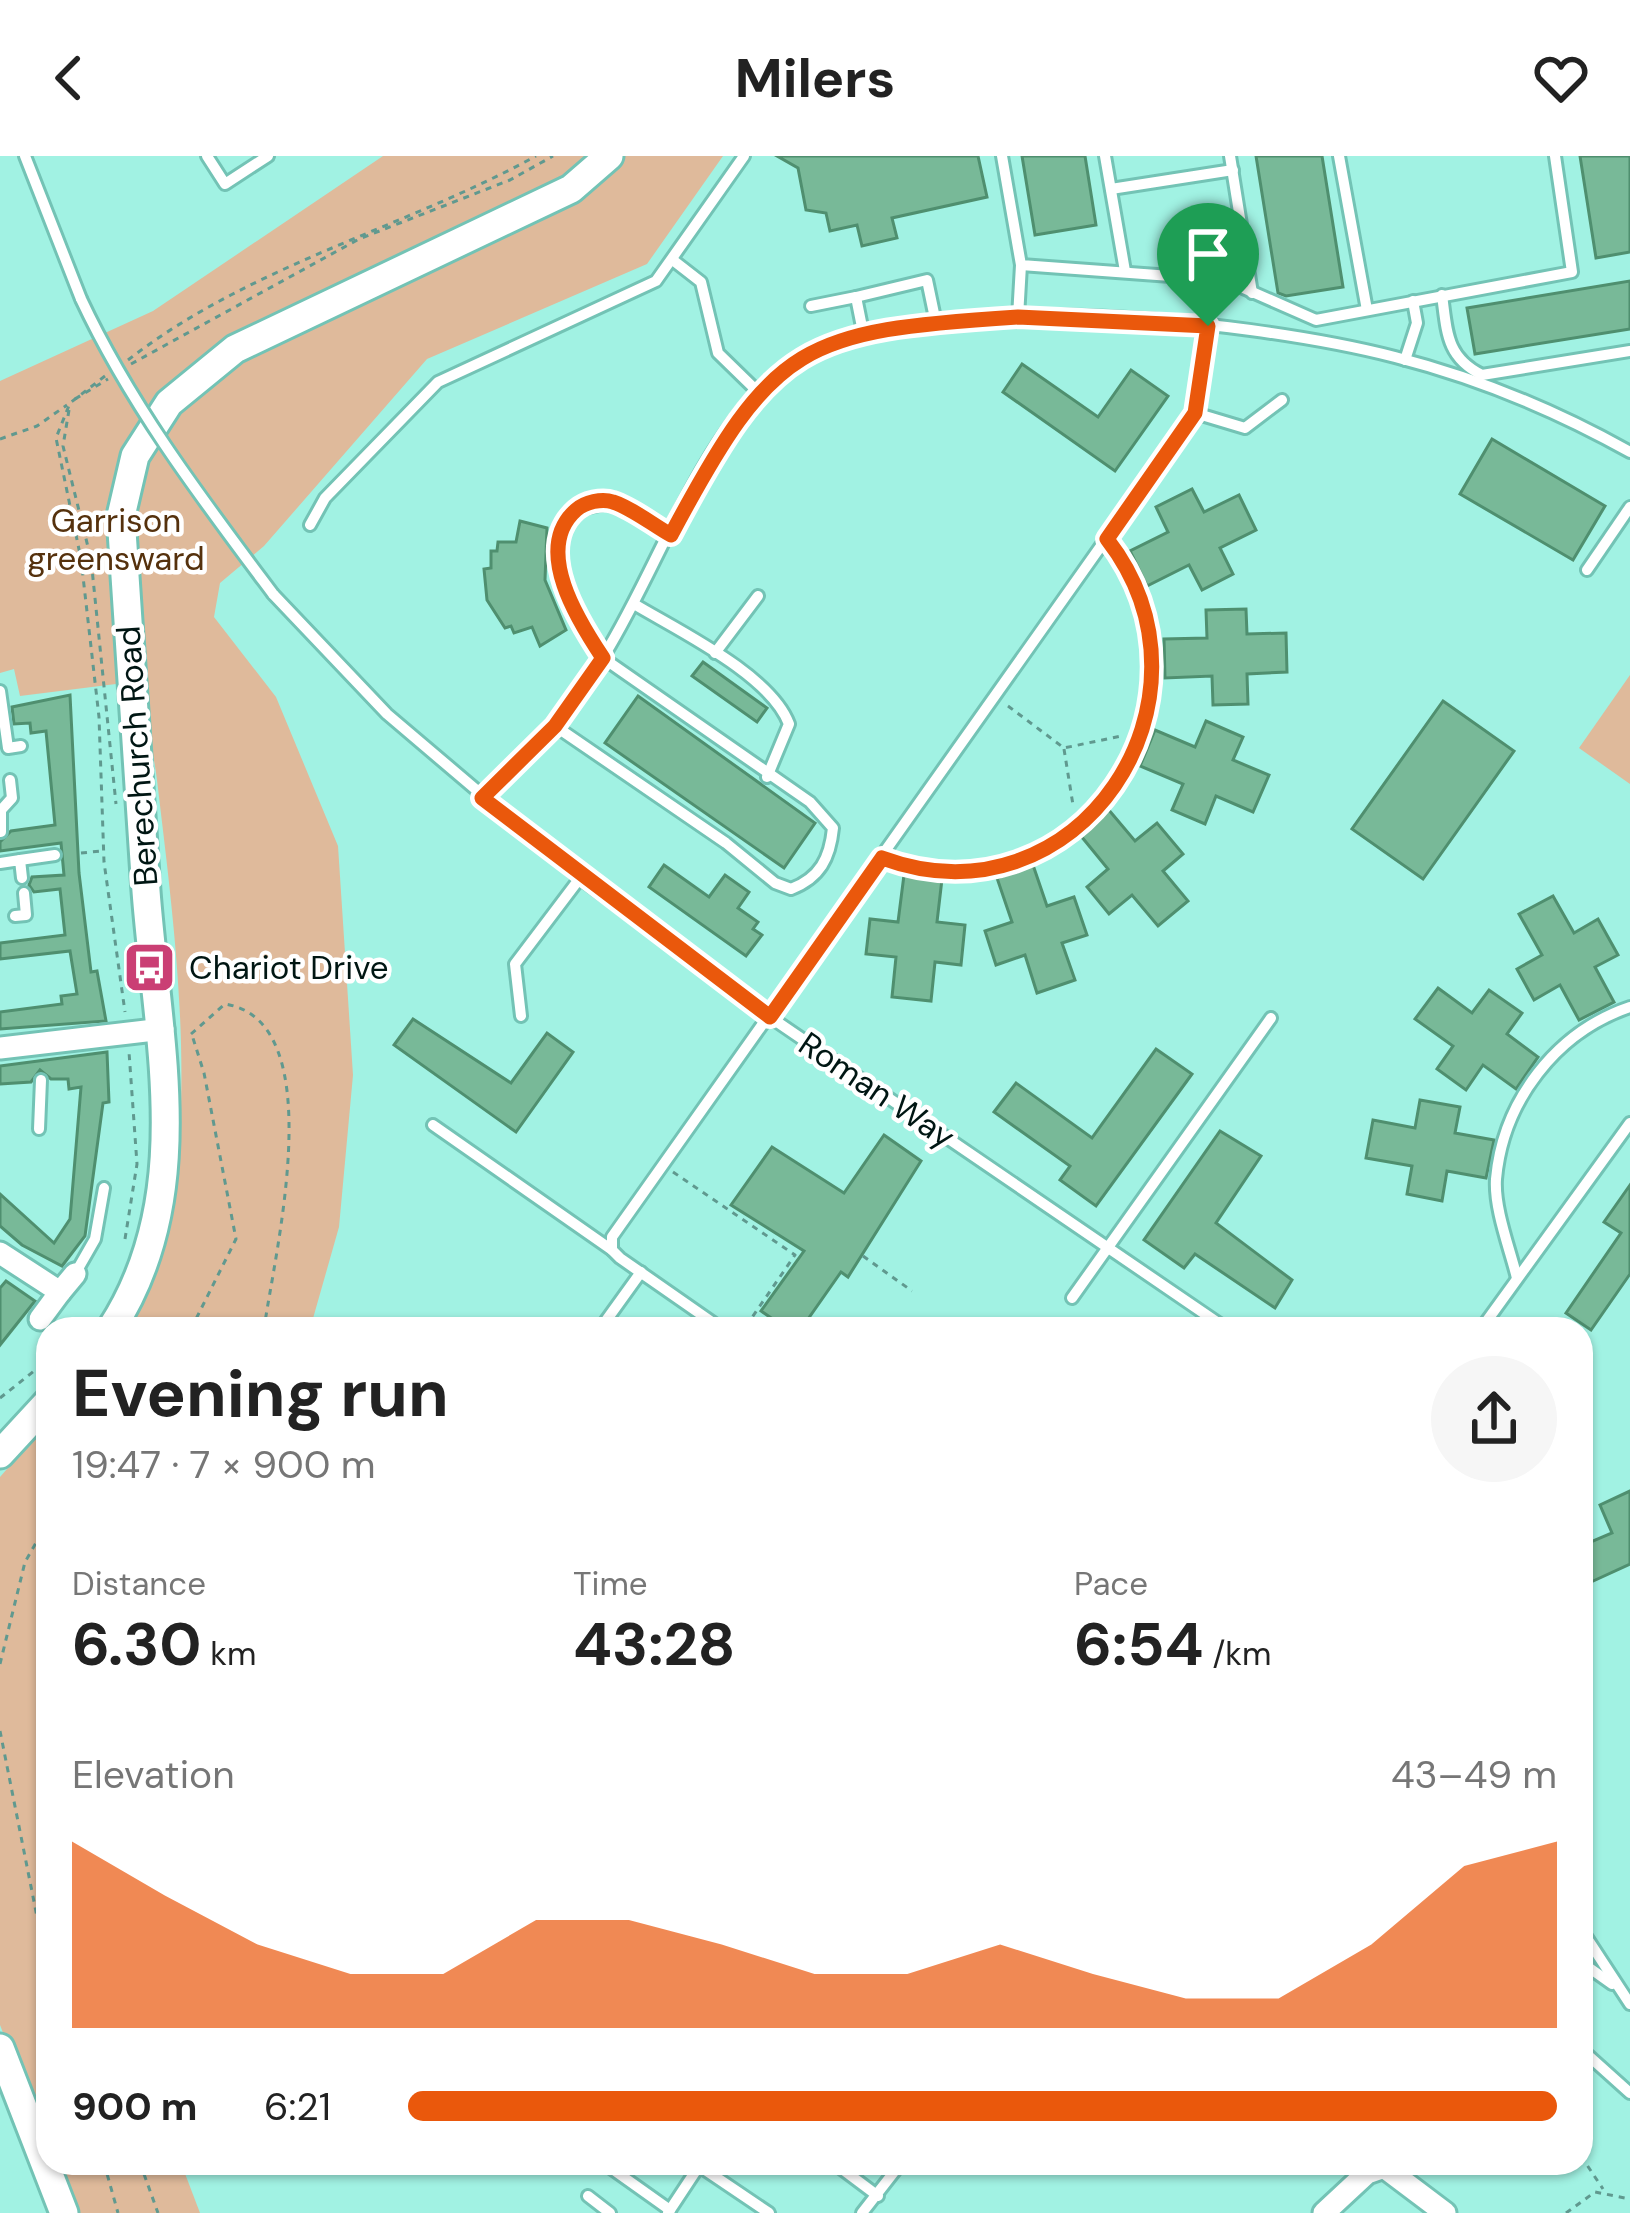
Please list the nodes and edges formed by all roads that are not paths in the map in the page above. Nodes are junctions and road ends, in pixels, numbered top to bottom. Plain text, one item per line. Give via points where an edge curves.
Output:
1 (25, 156) edge
2 (207, 156) edge
3 (268, 156) edge
4 (609, 156) edge
5 (745, 156) edge
6 (1002, 156) edge
7 (1105, 156) edge
8 (1230, 156) edge
9 (1339, 156) edge
10 (1555, 156) edge
11 (1233, 170) junction
12 (1111, 189) junction
13 (674, 261) junction
14 (1021, 266) junction
15 (1125, 271) junction
16 (1252, 293) junction
17 (1442, 296) junction
18 (856, 297) junction
19 (1413, 301) junction
20 (811, 306) dead end
21 (1366, 310) junction
22 (1018, 317) junction
23 (936, 322) junction
24 (1208, 326) junction
25 (863, 332) junction
26 (1630, 351) edge
27 (1405, 360) junction
28 (758, 392) junction
29 (1282, 400) dead end
30 (1195, 413) junction
31 (1630, 452) edge
32 (1630, 507) edge
33 (310, 525) dead end
34 (671, 535) junction
35 (1107, 539) junction
36 (1587, 570) dead end
37 (758, 596) dead end
38 (634, 604) junction
39 (715, 653) junction
40 (603, 658) junction
41 (0, 691) edge
42 (555, 726) junction
43 (21, 746) dead end
44 (767, 777) junction
45 (10, 780) dead end
46 (482, 798) junction
47 (1, 832) edge
48 (55, 854) dead end
49 (882, 858) junction
50 (8, 859) edge
51 (22, 878) dead end
52 (580, 878) junction
53 (24, 893) dead end
54 (14, 916) dead end
55 (1630, 1007) edge
56 (521, 1016) dead end
57 (770, 1017) junction
58 (1271, 1018) dead end
59 (163, 1029) junction
60 (0, 1048) edge
61 (41, 1080) dead end
62 (1630, 1123) edge
63 (433, 1125) dead end
64 (39, 1129) dead end
65 (1625, 1140) edge
66 (104, 1188) dead end
67 (1111, 1248) junction
68 (0, 1253) edge
69 (616, 1254) junction
70 (641, 1272) junction
71 (1517, 1279) junction
72 (67, 1283) junction
73 (1072, 1298) dead end
74 (42, 1317) edge
75 (109, 1317) edge
76 (609, 1317) edge
77 (705, 1317) edge
78 (1210, 1317) edge
79 (1490, 1317) edge
80 (36, 1415) edge
81 (0, 1454) edge
82 (1593, 1949) edge
83 (1593, 1970) edge
84 (1615, 1986) junction
85 (1630, 2004) edge
86 (0, 2048) edge
87 (1593, 2060) edge
88 (1630, 2093) edge
89 (36, 2141) edge
90 (49, 2175) edge
91 (620, 2175) edge
92 (690, 2175) edge
93 (713, 2175) edge
94 (850, 2175) edge
95 (893, 2175) edge
96 (1365, 2175) edge
97 (1398, 2175) edge
98 (588, 2196) dead end
99 (878, 2196) junction
100 (669, 2211) edge
101 (64, 2213) edge
102 (610, 2213) edge
103 (769, 2213) edge
104 (862, 2213) edge
105 (1324, 2213) edge
106 (1445, 2213) edge

1 - 46 lane, Roman Way, bridge via 109,358 174,461 273,594 387,714
2 - 3 lane via 225,184
4 - 59 street, Berechurch Road via 571,189 235,349 169,403 135,456 121,516
5 - 13 lane
6 - 14 lane
7 - 12 lane
8 - 11 lane
9 - 21 lane
10 - 17 lane via 1572,272
11 - 12 lane
11 - 16 lane
12 - 15 lane
13 - 28 lane via 701,282 718,353
13 - 33 lane via 644,291 438,382 326,498
14 - 15 lane
14 - 22 lane
15 - 16 lane via 1225,280
16 - 21 lane via 1316,320
17 - 19 lane
17 - 26 lane via 1449,347 1482,375
18 - 20 lane
18 - 23 lane via 927,280
18 - 25 lane
19 - 21 lane
19 - 27 lane via 1418,322
22 - 23 lane
22 - 24 lane
23 - 25 lane
24 - 27 lane
24 - 30 lane
25 - 28 lane via 790,364
27 - 31 lane via 1560,413
28 - 34 lane
29 - 30 lane via 1245,428
30 - 35 lane
32 - 36 lane
34 - 38 lane
34 - 40 lane via 613,502 587,503 567,522 560,552 566,592
35 - 49 lane
35 - 49 lane via 1147,617 1154,663 1142,732 1114,789 1077,827 1006,866 958,872
37 - 39 lane
38 - 39 lane
38 - 40 lane
39 - 44 lane via 782,706 789,724
40 - 42 lane
40 - 44 lane
41 - 43 lane via 8,748
42 - 44 lane via 791,889 810,882 830,854 833,828 810,802
42 - 46 lane
45 - 47 lane via 13,799 1,810
46 - 52 lane, Roman Way
48 - 50 lane
49 - 57 lane
50 - 51 lane
52 - 56 lane via 515,964
52 - 57 lane, Roman Way
53 - 54 lane via 26,915
55 - 71 lane via 1568,1040 1521,1093 1506,1128 1495,1184
57 - 67 lane, Roman Way
57 - 69 lane via 612,1237
58 - 67 lane
59 - 60 street via 39,1053
59 - 75 street, Berechurch Road via 160,1205 129,1302
61 - 64 lane
62 - 65 lane
63 - 69 lane
65 - 71 lane
66 - 72 lane via 95,1239
67 - 73 lane
67 - 78 lane, Roman Way
68 - 72 street
69 - 70 lane
70 - 76 lane
70 - 77 lane
71 - 79 lane
72 - 74 street
80 - 81 street
82 - 84 lane
83 - 84 lane
84 - 85 lane
86 - 89 street
87 - 88 lane
90 - 101 street
91 - 100 lane
92 - 100 lane
93 - 103 lane
94 - 99 lane
95 - 99 lane
96 - 105 street
97 - 106 street
98 - 102 lane
99 - 104 lane

